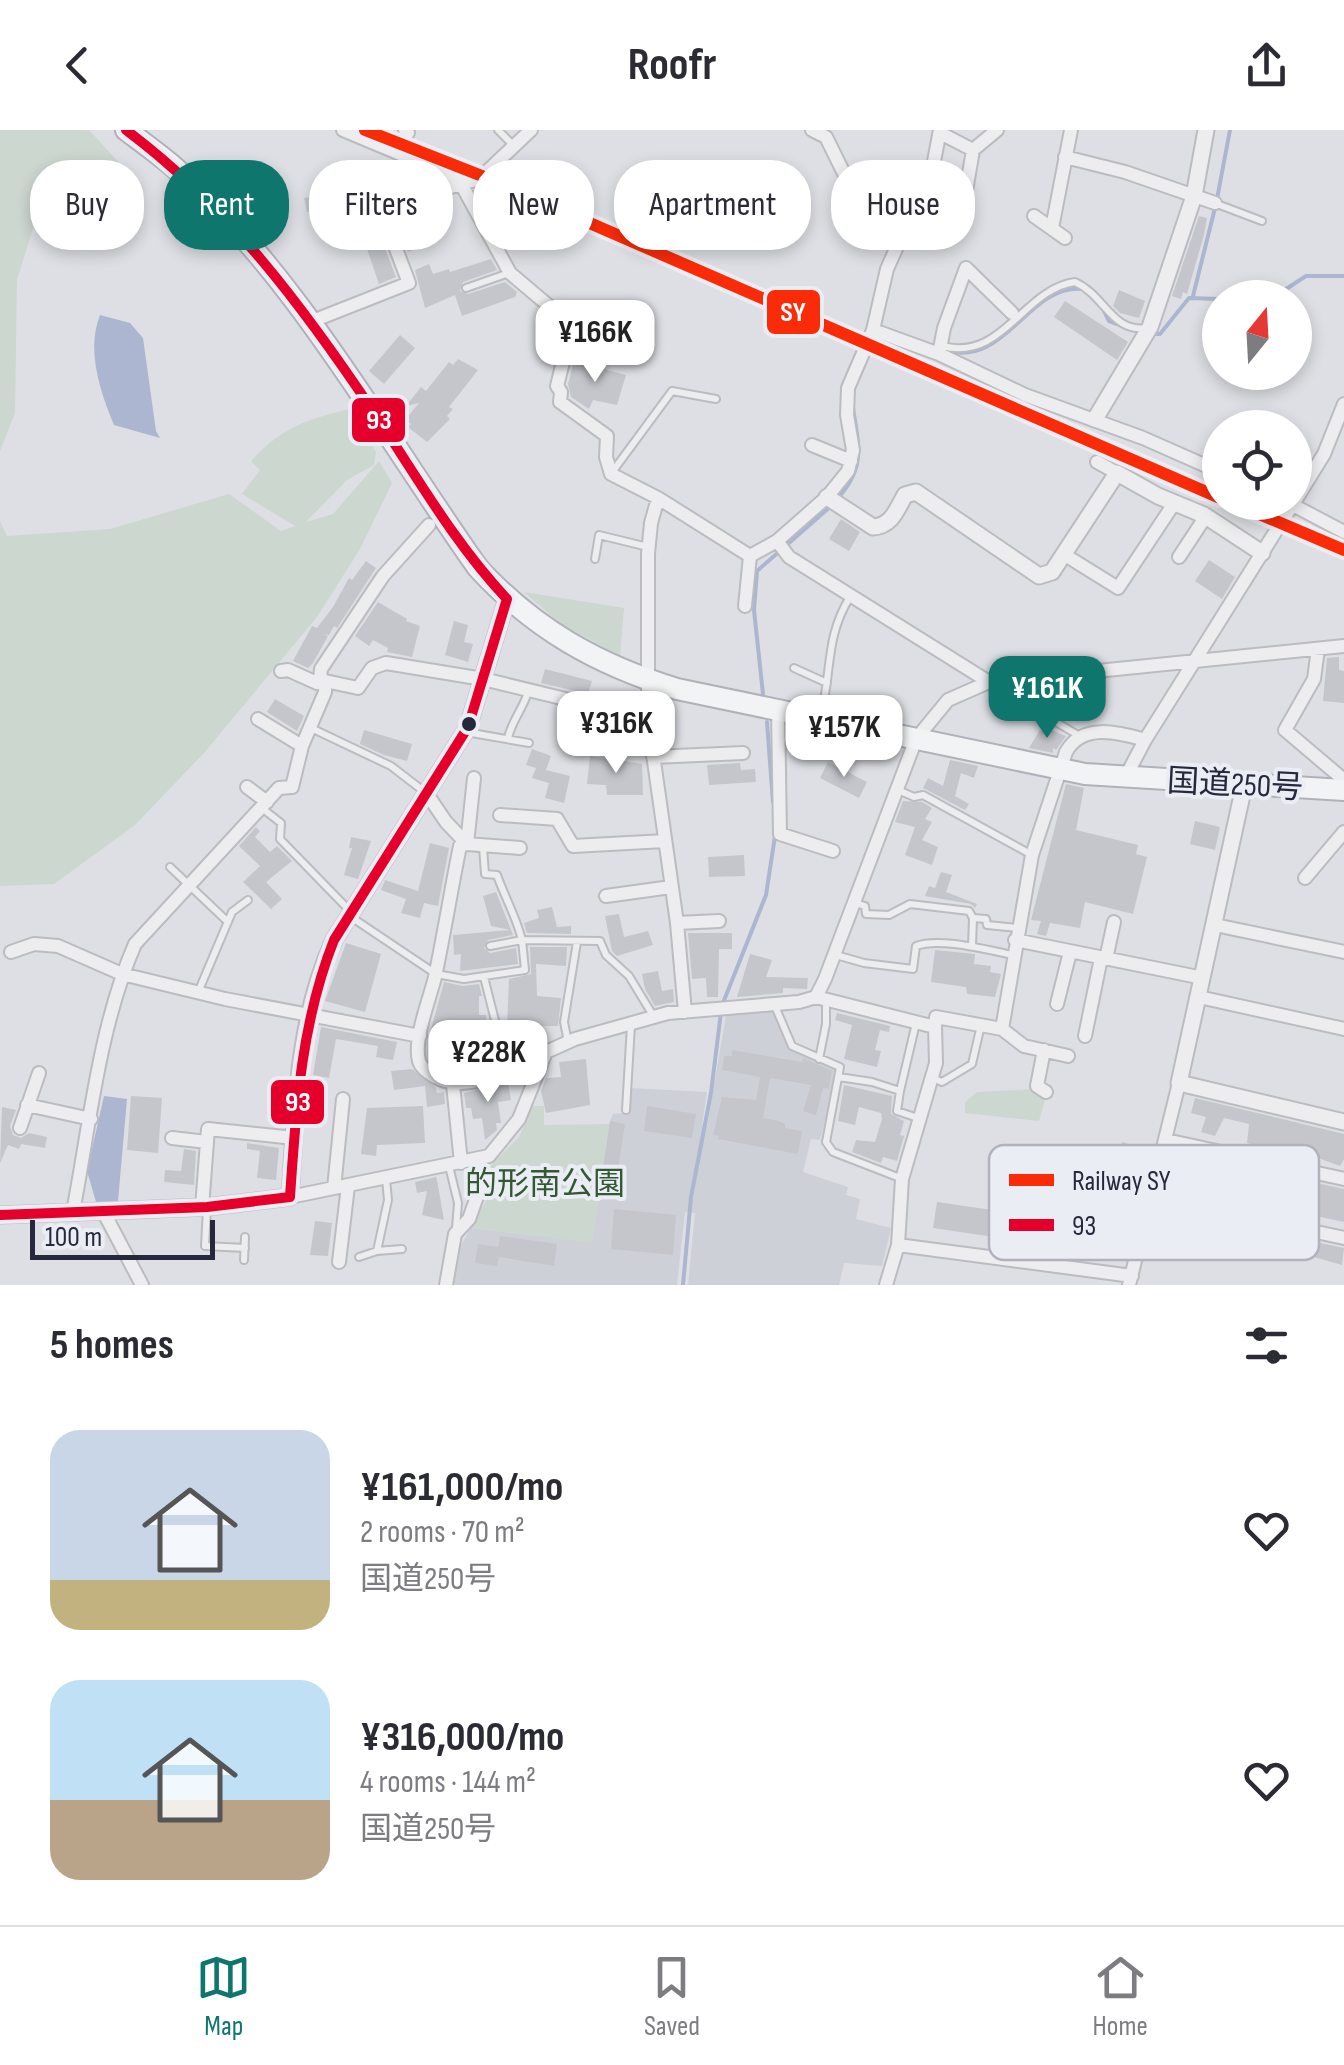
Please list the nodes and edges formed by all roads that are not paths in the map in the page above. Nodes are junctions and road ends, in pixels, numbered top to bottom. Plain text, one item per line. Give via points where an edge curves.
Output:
1 (126, 130) edge
2 (342, 130) edge
3 (498, 130) edge
4 (532, 130) edge
5 (812, 130) edge
6 (997, 130) edge
7 (1071, 130) edge
8 (1202, 131) edge
9 (940, 132) edge
10 (514, 146) junction
11 (973, 150) junction
12 (1065, 157) junction
13 (934, 160) edge
14 (971, 160) edge
15 (460, 182) junction
16 (1194, 196) junction
17 (1221, 205) joint
18 (1034, 216) dead end
19 (1262, 220) dead end
20 (1052, 228) junction
21 (1065, 238) dead end
22 (510, 272) junction
23 (466, 288) dead end
24 (1012, 313) dead end
25 (310, 322) junction
26 (873, 330) junction
27 (1148, 333) junction
28 (564, 347) junction
29 (940, 349) junction
30 (598, 352) dead end
31 (716, 399) dead end
32 (1344, 404) edge
33 (1095, 419) junction
34 (812, 444) dead end
35 (850, 461) junction
36 (1097, 462) dead end
37 (1202, 464) edge
38 (1117, 473) junction
39 (1312, 473) edge
40 (611, 474) junction
41 (658, 498) junction
42 (832, 501) junction
43 (1175, 502) junction
44 (1202, 514) edge
45 (1312, 514) edge
46 (1203, 520) edge
47 (1212, 520) edge
48 (1282, 520) edge
49 (429, 525) dead end
50 (1344, 532) edge
51 (781, 546) junction
52 (649, 547) junction
53 (1262, 553) junction
54 (1065, 554) junction
55 (750, 556) junction
56 (1179, 556) dead end
57 (595, 559) dead end
58 (850, 596) junction
59 (507, 600) junction
60 (745, 606) dead end
61 (1344, 646) edge
62 (1318, 648) junction
63 (1192, 663) junction
64 (794, 668) dead end
65 (281, 671) dead end
66 (482, 679) junction
67 (323, 680) junction
68 (648, 680) junction
69 (827, 682) junction
70 (989, 682) junction
71 (528, 690) junction
72 (778, 710) junction
73 (820, 717) junction
74 (258, 719) dead end
75 (648, 719) junction
76 (310, 728) junction
77 (465, 732) junction
78 (1078, 735) junction
79 (508, 738) junction
80 (916, 740) junction
81 (1144, 740) junction
82 (529, 743) dead end
83 (302, 746) junction
84 (743, 753) dead end
85 (653, 757) junction
86 (1060, 769) junction
87 (474, 778) dead end
88 (1125, 778) junction
89 (1344, 780) edge
90 (1244, 786) junction
91 (248, 787) dead end
92 (896, 789) junction
93 (1344, 790) edge
94 (427, 794) junction
95 (264, 805) junction
96 (500, 815) dead end
97 (1344, 832) edge
98 (665, 841) junction
99 (467, 844) junction
100 (483, 847) junction
101 (520, 848) dead end
102 (1339, 849) edge
103 (833, 851) dead end
104 (1032, 855) junction
105 (170, 867) dead end
106 (1305, 878) dead end
107 (189, 884) junction
108 (670, 887) junction
109 (606, 896) dead end
110 (248, 900) dead end
111 (854, 902) junction
112 (351, 915) junction
113 (973, 918) junction
114 (719, 921) dead end
115 (228, 922) junction
116 (1114, 922) dead end
117 (677, 923) junction
118 (1215, 925) junction
119 (522, 940) junction
120 (1015, 941) junction
121 (577, 942) junction
122 (490, 946) dead end
123 (972, 946) junction
124 (12, 952) dead end
125 (1070, 952) junction
126 (1344, 952) edge
127 (835, 954) junction
128 (1104, 959) junction
129 (122, 974) junction
130 (436, 974) junction
131 (484, 978) junction
132 (1203, 978) junction
133 (198, 992) junction
134 (1198, 997) junction
135 (820, 999) junction
136 (775, 1004) junction
137 (1057, 1004) dead end
138 (685, 1012) junction
139 (308, 1014) junction
140 (654, 1017) junction
141 (916, 1022) junction
142 (631, 1023) junction
143 (981, 1026) junction
144 (934, 1027) junction
145 (1344, 1029) edge
146 (1002, 1030) junction
147 (420, 1036) junction
148 (1086, 1036) dead end
149 (568, 1042) junction
150 (1044, 1050) junction
151 (546, 1052) junction
152 (1068, 1056) dead end
153 (819, 1059) junction
154 (508, 1072) junction
155 (38, 1073) dead end
156 (839, 1077) junction
157 (931, 1078) junction
158 (1179, 1083) junction
159 (453, 1084) junction
160 (900, 1091) junction
161 (1046, 1092) dead end
162 (343, 1099) dead end
163 (28, 1106) junction
164 (626, 1110) dead end
165 (91, 1119) junction
166 (922, 1119) junction
167 (1344, 1122) edge
168 (20, 1128) dead end
169 (172, 1138) dead end
170 (294, 1138) junction
171 (1166, 1140) junction
172 (208, 1142) junction
173 (1165, 1145) edge
174 (1189, 1145) edge
175 (462, 1163) junction
176 (1319, 1174) edge
177 (386, 1179) junction
178 (902, 1179) junction
179 (1344, 1179) edge
180 (341, 1187) junction
181 (290, 1197) junction
182 (205, 1207) junction
183 (103, 1211) junction
184 (73, 1212) junction
185 (0, 1215) edge
186 (1319, 1233) edge
187 (456, 1234) junction
188 (246, 1236) dead end
189 (1344, 1238) edge
190 (898, 1244) junction
191 (244, 1248) junction
192 (402, 1250) dead end
193 (377, 1251) junction
194 (359, 1257) dead end
195 (989, 1259) edge
196 (244, 1260) dead end
197 (998, 1260) edge
198 (339, 1262) dead end
199 (1130, 1281) edge
200 (142, 1285) edge
201 (446, 1285) edge
202 (886, 1285) edge

1 - 25 highway, 国道250号 via 175,168 246,242
2 - 15 street
3 - 10 lane
4 - 10 street
5 - 26 street via 826,136 860,206 899,242
6 - 11 street
7 - 12 street
8 - 16 street
9 - 11 street
9 - 13 street
10 - 15 street via 478,179
11 - 14 street
12 - 16 street
12 - 20 street
15 - 22 street
15 - 25 street via 380,207 409,283
16 - 17 street
16 - 27 street
17 - 19 lane
18 - 20 street
20 - 21 street
22 - 23 lane
22 - 28 street via 549,306
24 - 29 street via 992,304 966,268
25 - 59 highway, 国道250号 via 478,568
26 - 29 street
26 - 35 street via 848,388
27 - 29 lane via 1121,324 1097,294 1076,282 1048,291 998,338
27 - 33 street
28 - 30 lane
28 - 40 street via 560,402 607,436
29 - 33 street via 1025,395
31 - 40 lane via 672,391
32 - 39 street
33 - 37 street
34 - 35 street
35 - 42 street
36 - 38 street
38 - 43 street
38 - 54 street
40 - 41 street
41 - 52 street
41 - 55 street
42 - 51 street
42 - 54 street via 873,527 888,524 906,494 916,492 1039,576 1052,572
43 - 44 street
43 - 54 street via 1118,588
45 - 50 street
46 - 56 street
47 - 53 street
48 - 53 street
49 - 67 street via 362,606 321,669
51 - 55 street
51 - 58 street
52 - 57 lane via 600,535
52 - 68 street
53 - 63 street
55 - 60 street
58 - 69 lane via 836,619
58 - 70 street
59 - 66 street
59 - 68 highway, 国道250号 via 563,642
61 - 62 street
62 - 63 street
62 - 89 street via 1314,679 1285,730
63 - 70 street
63 - 81 street
64 - 69 lane
65 - 67 street via 317,684
66 - 67 street via 386,663 372,668 358,688
66 - 71 street
66 - 77 street
67 - 76 street via 325,692
68 - 72 highway, 国道250号
68 - 75 street
69 - 73 lane
70 - 78 lane
70 - 80 street via 948,700
71 - 75 street
71 - 79 lane
72 - 73 highway, 国道250号
72 - 103 street via 780,834
73 - 80 highway, 国道250号
74 - 83 street
75 - 85 street
76 - 83 street
76 - 94 lane via 391,766
77 - 79 lane
77 - 94 street
78 - 81 street
78 - 86 street
79 - 82 lane
80 - 86 highway, 国道250号
80 - 92 street
81 - 88 street
83 - 95 street via 292,787 279,788
84 - 85 street
85 - 98 street
86 - 88 highway, 国道250号
86 - 104 street
87 - 99 street
88 - 90 highway, 国道250号
90 - 93 highway, 国道250号
90 - 118 street
91 - 95 street
92 - 104 lane via 924,795
92 - 111 street
94 - 99 street
94 - 112 street
95 - 107 street
95 - 112 lane via 281,823 280,839
96 - 98 street via 558,819 573,846
97 - 102 street
98 - 108 street
99 - 100 street
99 - 130 street via 460,846
100 - 101 street
100 - 119 lane via 485,874 496,875
102 - 106 street
104 - 120 street
105 - 107 lane
107 - 115 lane
107 - 129 street via 135,944
108 - 109 street
108 - 117 street
110 - 115 lane
111 - 113 lane via 866,906 866,914 889,915 910,904 969,910
111 - 127 street
112 - 130 lane
112 - 139 street via 324,962
113 - 120 lane via 986,919
113 - 123 lane
114 - 117 street
115 - 133 lane
116 - 128 street
117 - 138 street
118 - 126 street
118 - 132 street
119 - 121 lane
119 - 122 lane
119 - 131 lane via 525,970
120 - 123 lane
120 - 125 street
120 - 146 street
121 - 140 lane via 600,941
121 - 149 lane via 564,1022
123 - 127 lane via 916,946 914,969
124 - 129 street via 34,944 58,946
125 - 128 street
125 - 137 street
127 - 135 street
128 - 132 street
128 - 148 street
129 - 133 street
129 - 165 street
130 - 131 lane
130 - 147 street
131 - 154 lane
132 - 134 street
133 - 139 street
134 - 145 street
134 - 158 street
135 - 136 street
135 - 141 street
135 - 153 lane via 826,1024
136 - 138 street
136 - 153 lane via 792,1046
138 - 140 street
139 - 147 street
139 - 170 street
140 - 142 street
141 - 144 street
141 - 160 lane
142 - 149 street
142 - 164 lane
143 - 144 street via 936,1017
143 - 146 street
143 - 157 lane via 972,1064 942,1082
144 - 157 street
146 - 150 street
147 - 159 street via 419,1060
149 - 151 street
150 - 152 street
150 - 161 street via 1037,1086
151 - 154 street
151 - 175 street via 509,1136 490,1156
153 - 156 lane via 840,1067
154 - 159 street
155 - 163 street
156 - 160 lane
156 - 178 lane via 826,1142 833,1152
157 - 166 street
158 - 167 street
158 - 171 street
159 - 175 street
160 - 166 lane via 897,1111
162 - 180 street
163 - 165 street
163 - 168 street
165 - 184 street
166 - 178 street
169 - 172 street
170 - 172 street via 208,1129
170 - 181 street
171 - 173 street
171 - 174 street
172 - 182 street
175 - 177 street
175 - 187 lane
175 - 187 street via 479,1191
176 - 179 street
177 - 180 street
177 - 193 lane
178 - 190 street
180 - 181 street
180 - 198 street
181 - 182 street
182 - 183 street
182 - 191 lane via 205,1246
183 - 184 street
183 - 200 street
184 - 185 street
186 - 189 street
187 - 201 street
188 - 191 lane
190 - 195 street
190 - 202 street
191 - 196 lane
192 - 193 lane
193 - 194 lane
197 - 199 street

